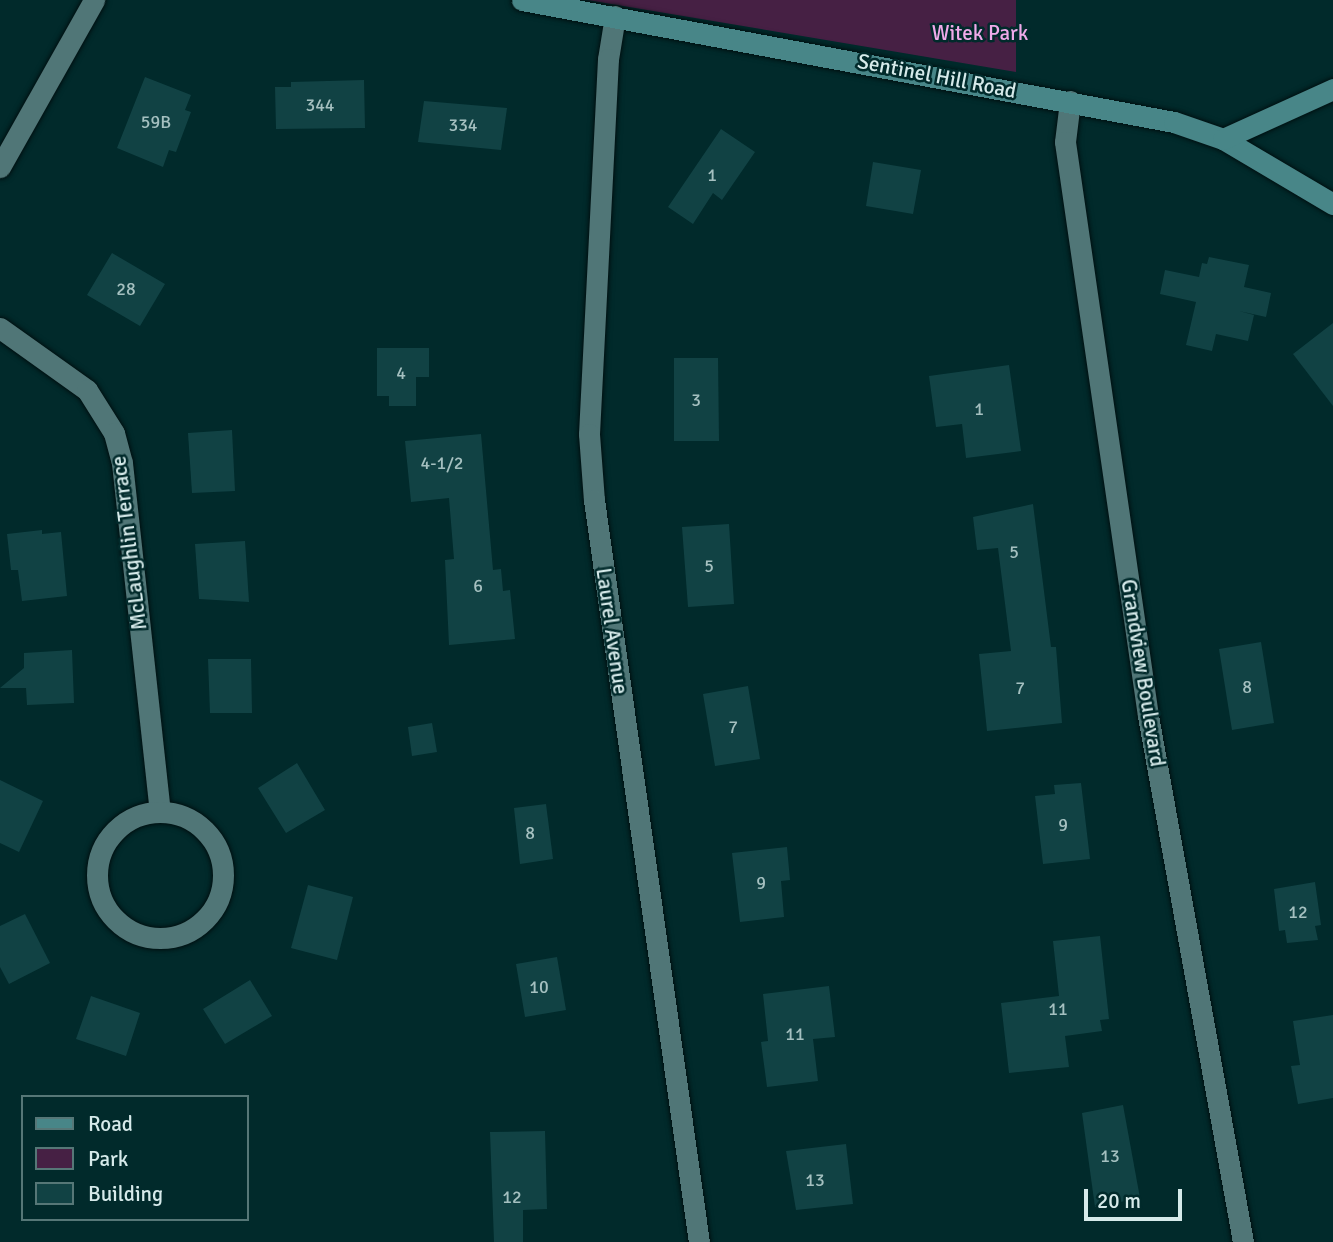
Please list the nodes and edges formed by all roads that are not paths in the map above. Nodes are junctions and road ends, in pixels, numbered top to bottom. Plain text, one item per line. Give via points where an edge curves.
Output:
1 (94, 0) edge
2 (522, 0) edge
3 (615, 16) junction
4 (1333, 89) edge
5 (1070, 101) junction
6 (1223, 139) junction
7 (0, 167) edge
8 (1333, 204) edge
9 (0, 328) edge
10 (160, 811) junction
11 (699, 1242) edge
12 (1243, 1242) edge

1 - 7 street
2 - 3 main road, Sentinel Hill Road
3 - 5 main road, Sentinel Hill Road
3 - 11 street, Laurel Avenue via 607,72 589,434 594,500
4 - 6 main road
5 - 6 main road, Sentinel Hill Road via 1174,122
5 - 12 street, Grandview Boulevard via 1065,142 1148,716
6 - 8 main road, Sentinel Hill Road
9 - 10 street, McLaughlin Terrace via 87,390 114,433 122,463
10 - 10 street via 180,814 204,830 220,856 223,875 220,895 197,926 157,939 117,922 104,905 97,873 105,842 119,825

